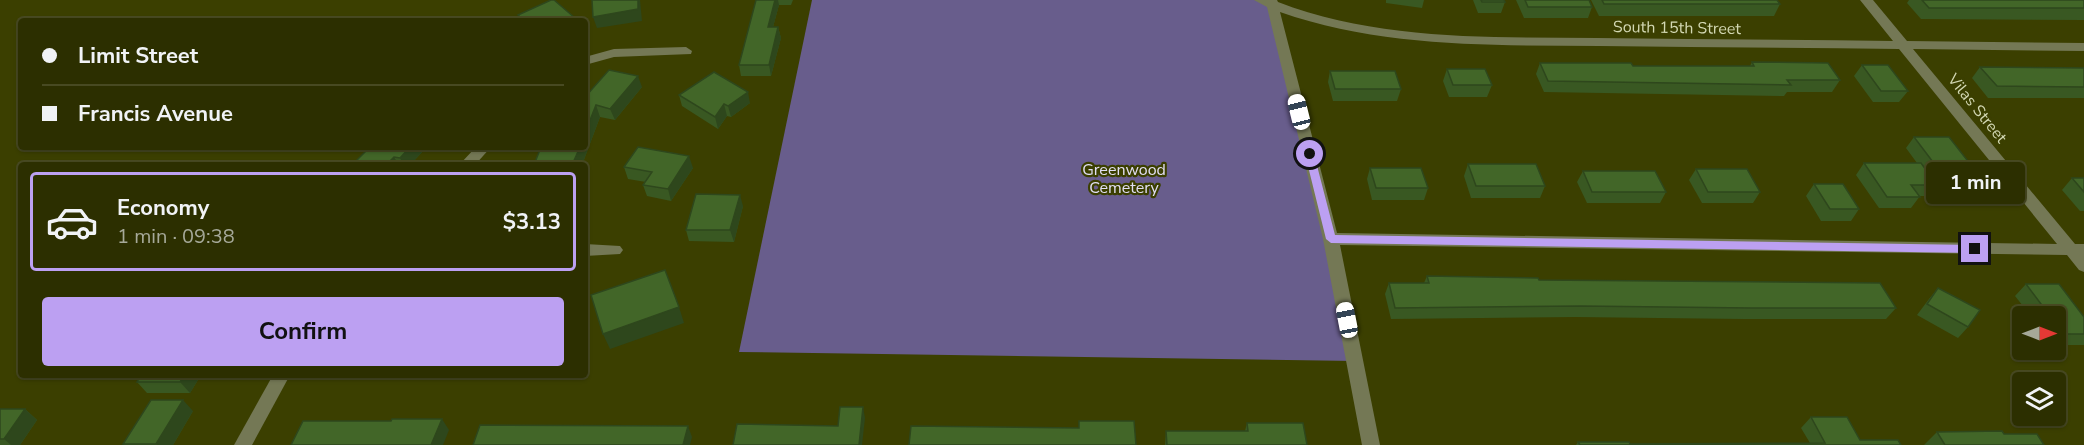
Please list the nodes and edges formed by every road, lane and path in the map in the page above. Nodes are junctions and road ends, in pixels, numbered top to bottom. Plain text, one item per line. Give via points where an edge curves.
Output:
1 (1866, 0) edge
2 (1268, 2) edge
3 (1904, 45) junction
4 (2084, 47) edge
5 (686, 51) dead end
6 (588, 60) edge
7 (481, 150) edge
8 (469, 162) edge
9 (1331, 239) junction
10 (588, 250) edge
11 (615, 250) dead end
12 (2077, 250) edge
13 (2084, 266) edge
14 (280, 378) edge
15 (243, 445) edge
16 (1371, 445) edge

1 - 3 street, Vilas Street
2 - 3 street, South 15th Street via 1334,22 1413,37
2 - 9 street
3 - 4 street, South 15th Street
3 - 12 street, Vilas Street
5 - 6 street via 614,53
7 - 8 street
9 - 12 street
9 - 16 street
10 - 11 street
12 - 13 street, Vilas Street
14 - 15 street

